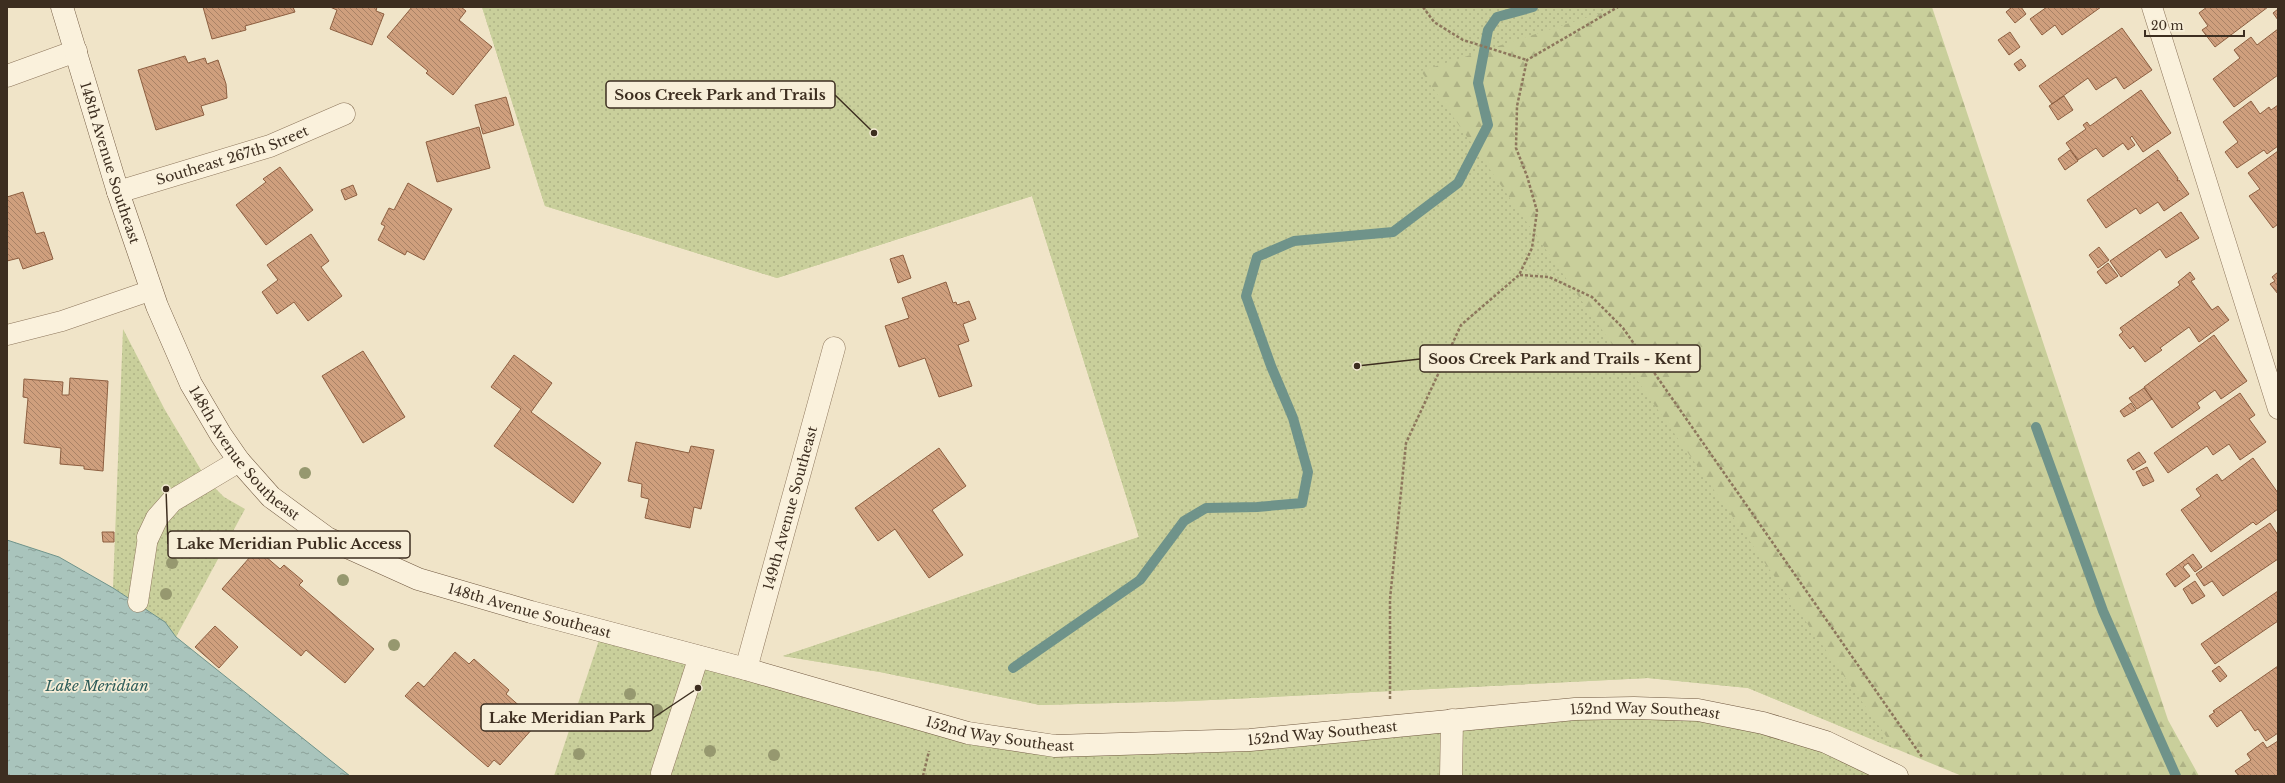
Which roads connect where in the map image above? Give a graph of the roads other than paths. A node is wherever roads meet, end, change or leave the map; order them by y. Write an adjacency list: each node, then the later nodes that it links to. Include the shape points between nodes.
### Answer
1 (62, 7): 3 (street, 148th Avenue Southeast)
2 (2152, 7): 10 (lane)
3 (76, 51): 4 (street); 6 (street, 148th Avenue Southeast)
4 (7, 76)
5 (344, 114): 6 (street, Southeast 267th Street, via 270,146)
6 (118, 192): 7 (street, 148th Avenue Southeast)
7 (152, 290): 8 (lane, via 62,321); 11 (street, 148th Avenue Southeast, via 191,384 221,436)
8 (7, 335)
9 (834, 348): 15 (street, 149th Avenue Southeast)
10 (2278, 409)
11 (239, 461): 12 (street, via 172,501 157,518); 14 (street, 148th Avenue Southeast, via 271,497 327,538 418,578 531,612)
12 (148, 537): 13 (lane)
13 (138, 602)
14 (698, 656): 15 (street, 148th Avenue Southeast); 17 (lane)
15 (746, 669): 16 (street, 152nd Way Southeast, via 968,733 1054,746 1250,740)
16 (1452, 720): 18 (street); 19 (street, 152nd Way Southeast, via 1575,709 1698,710 1763,723 1826,742)
17 (662, 775)
18 (1451, 776)
19 (1897, 776)

